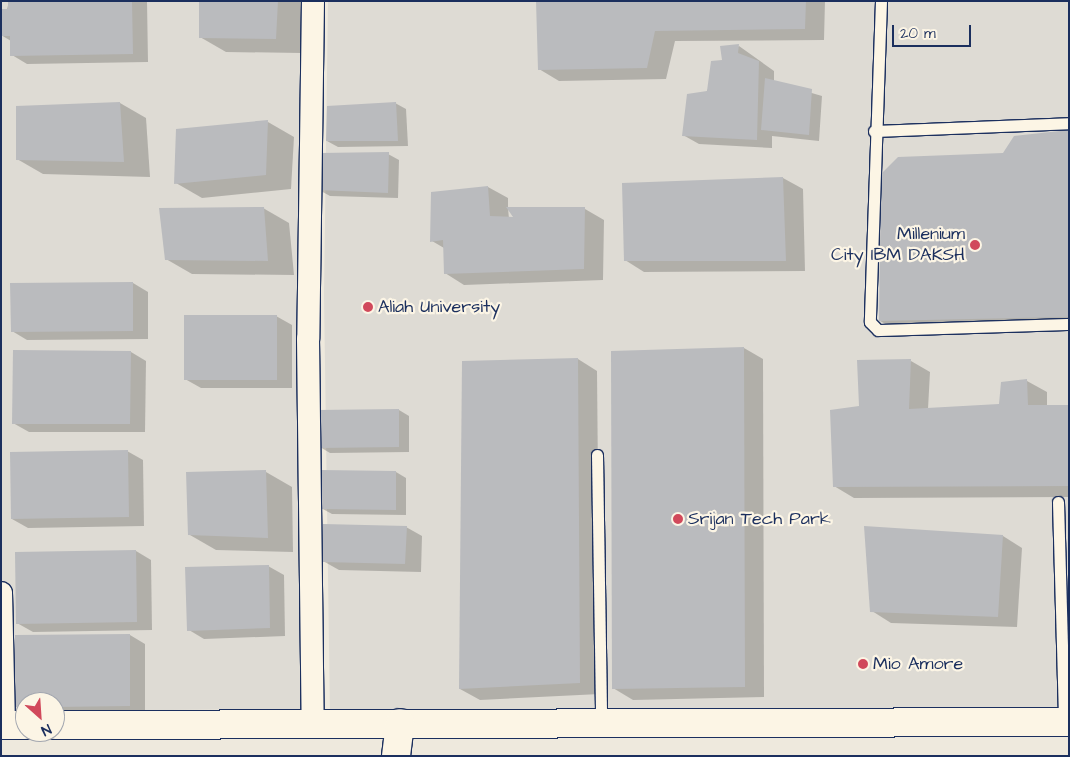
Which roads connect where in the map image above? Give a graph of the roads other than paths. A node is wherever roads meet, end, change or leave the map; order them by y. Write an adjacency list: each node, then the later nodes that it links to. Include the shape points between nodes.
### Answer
1 (313, 1): 12 (street, via 308,339)
2 (880, 1): 4 (lane)
3 (1069, 122): 4 (lane)
4 (874, 131): 5 (lane, via 868,310 878,330)
5 (1069, 324)
6 (598, 456): 10 (lane)
7 (1058, 502): 9 (lane)
8 (1, 592): 14 (street)
9 (1066, 722): 10 (street)
10 (601, 723): 13 (street)
11 (65, 724): 12 (street)
12 (313, 724): 13 (street)
13 (400, 724): 15 (street)
14 (10, 725)
15 (396, 756)

